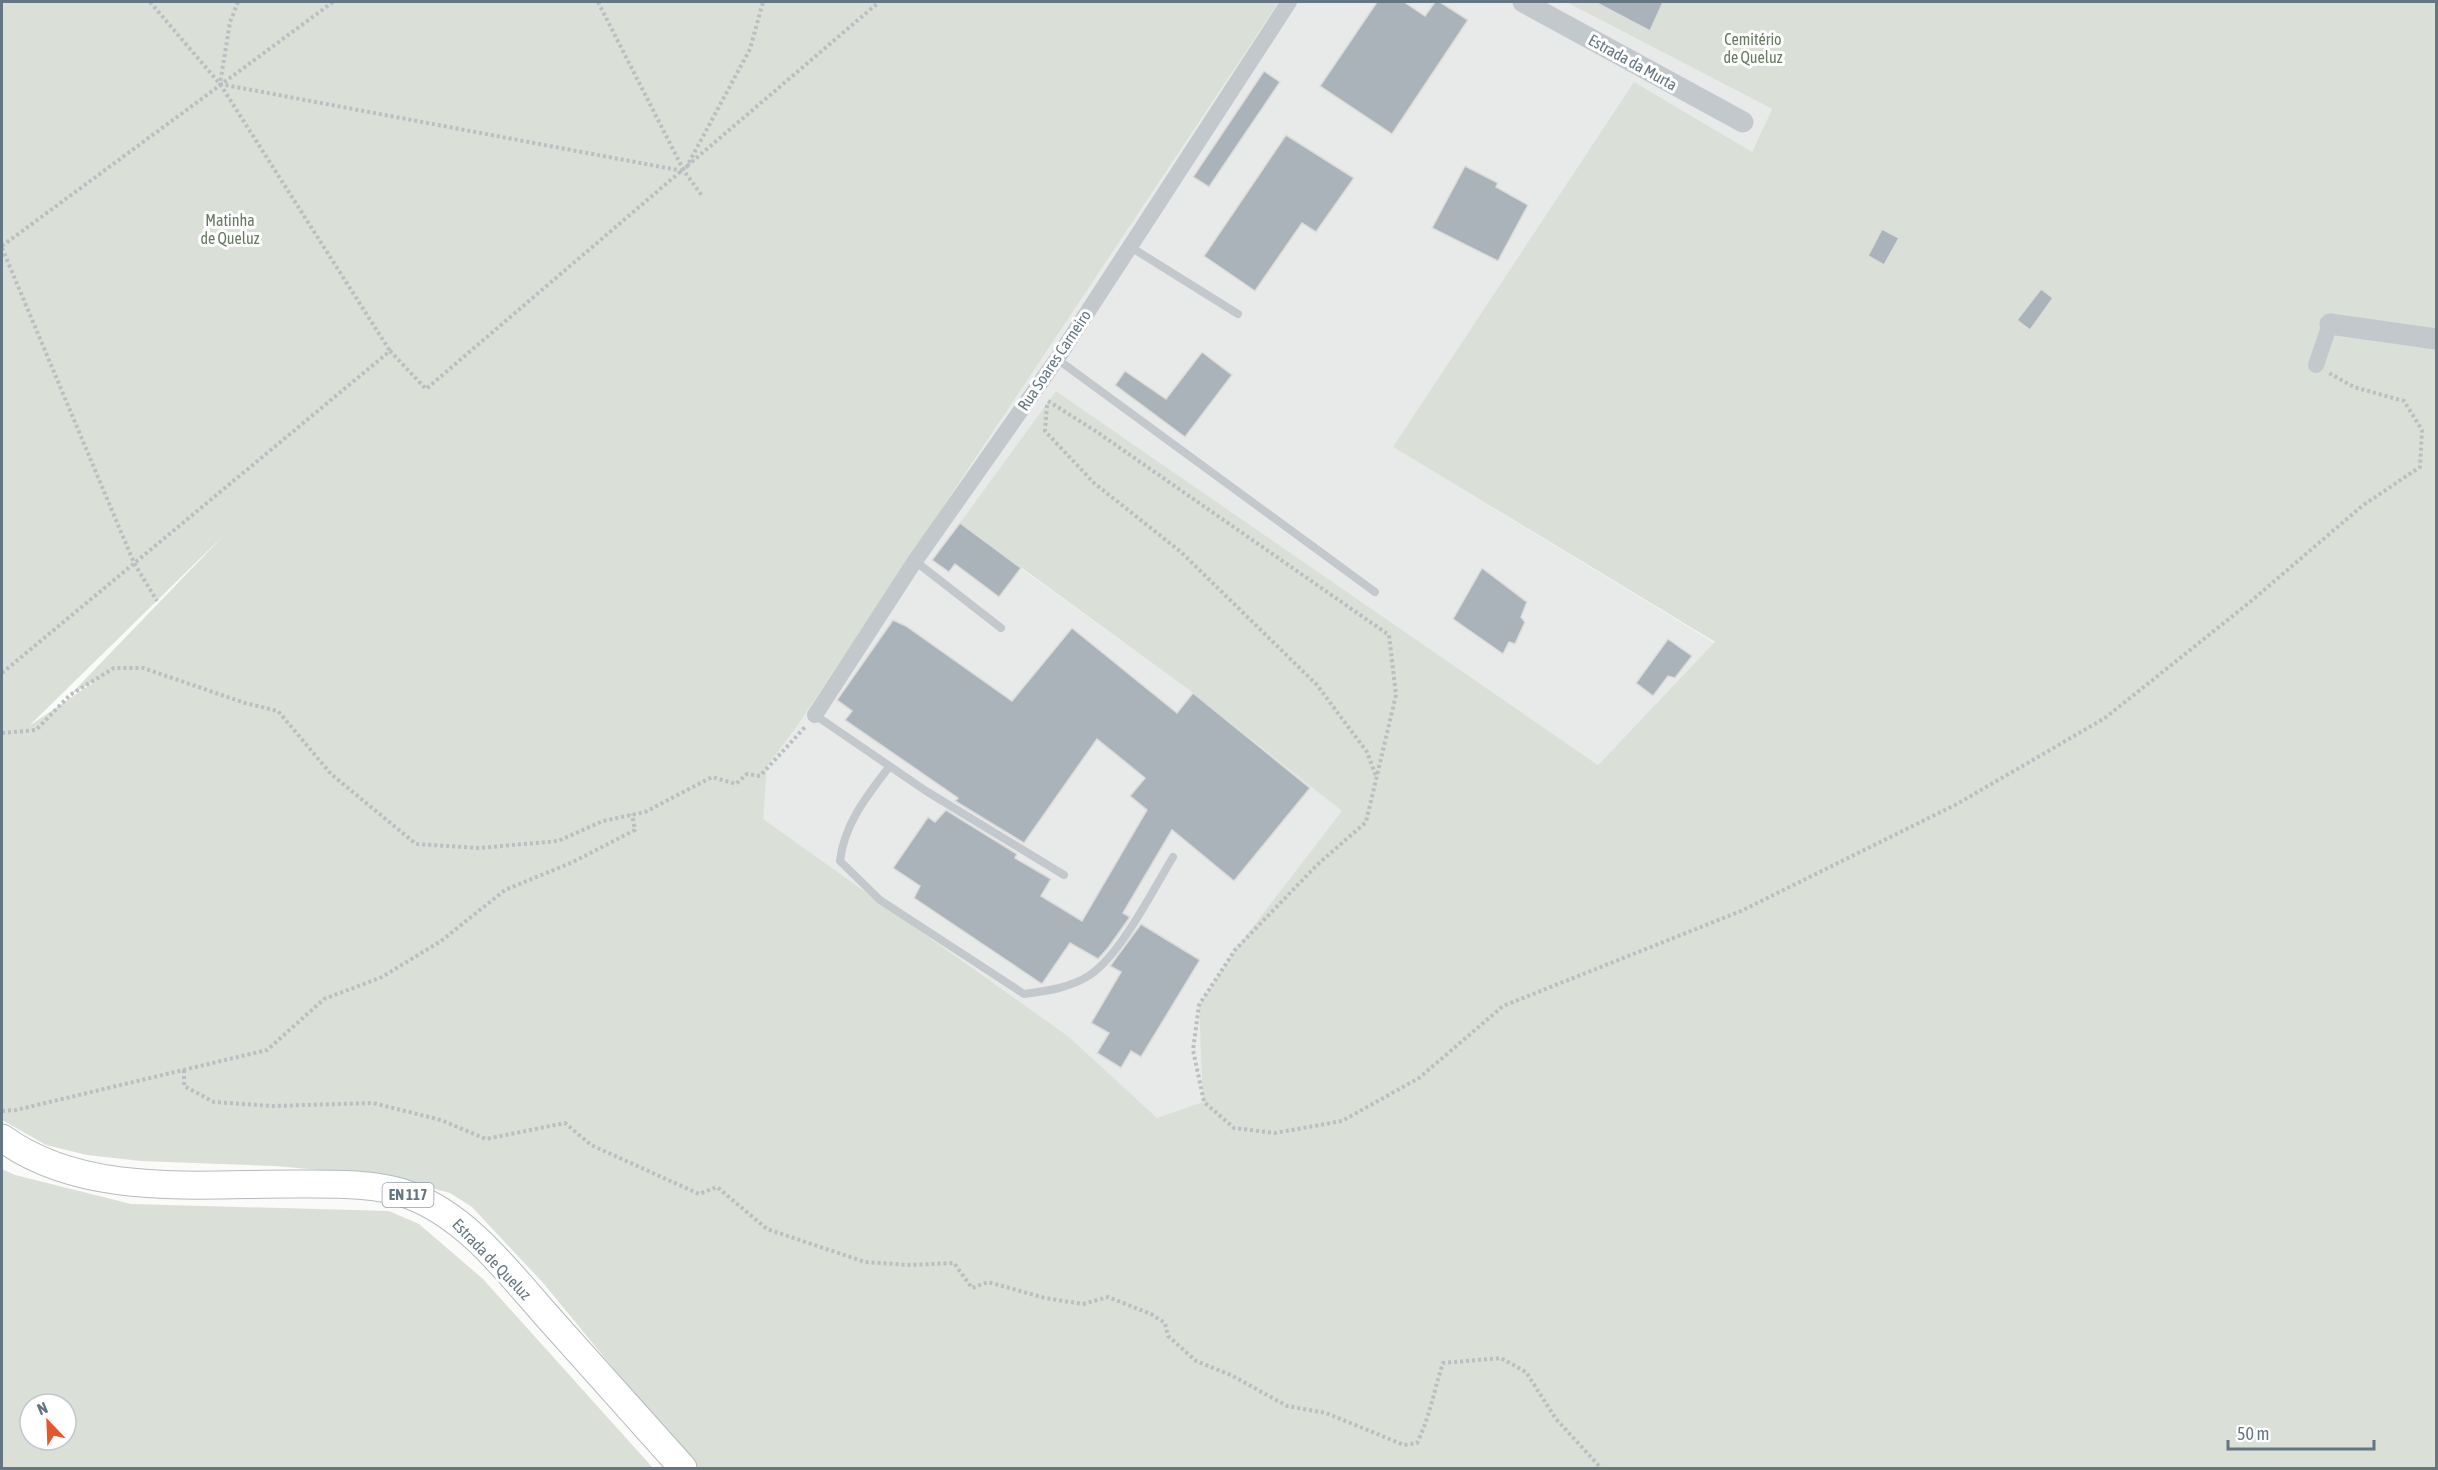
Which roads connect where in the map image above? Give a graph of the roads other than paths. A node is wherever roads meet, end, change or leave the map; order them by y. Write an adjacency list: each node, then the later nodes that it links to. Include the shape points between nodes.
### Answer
1 (1289, 2): 4 (street, Rua Soares Carneiro)
2 (1523, 2): 3 (street, Estrada da Murta)
3 (1743, 122)
4 (1129, 246): 5 (lane); 8 (street, Rua Soares Carneiro)
5 (1238, 314)
6 (2330, 324): 7 (street); 9 (street)
7 (2436, 339)
8 (1057, 359): 10 (street, Rua Soares Carneiro); 11 (lane)
9 (2316, 365)
10 (915, 561): 12 (lane); 13 (street, Rua Soares Carneiro)
11 (1375, 592)
12 (1001, 628)
13 (815, 715): 14 (lane)
14 (889, 767): 15 (lane, via 860,806 842,841 840,861 880,900 1024,994 1059,989 1090,974 1112,955); 16 (lane)
15 (1173, 857)
16 (1065, 875)
17 (12, 1145): 18 (main road, Estrada de Queluz / EN 117, via 74,1173 149,1183 351,1184 408,1195 451,1216 494,1257)
18 (683, 1468)

